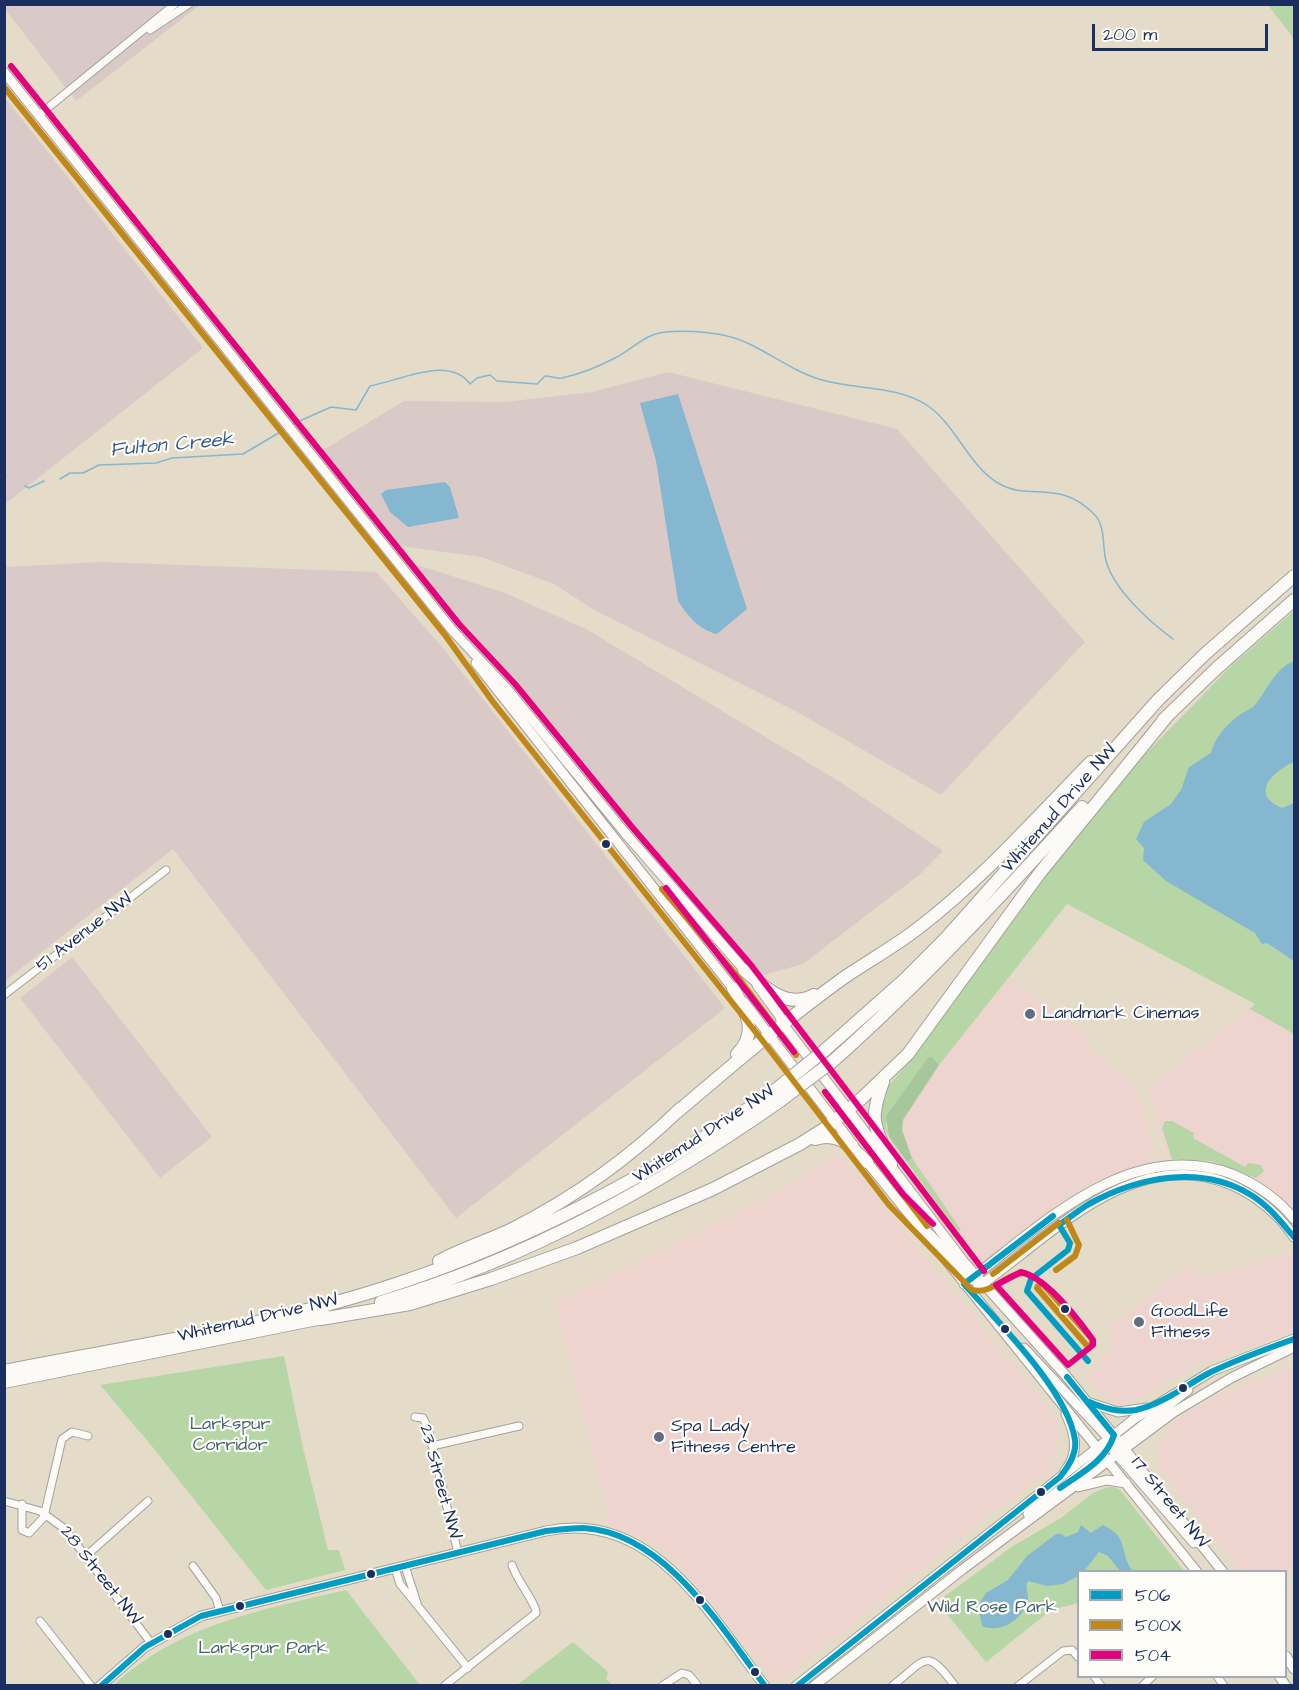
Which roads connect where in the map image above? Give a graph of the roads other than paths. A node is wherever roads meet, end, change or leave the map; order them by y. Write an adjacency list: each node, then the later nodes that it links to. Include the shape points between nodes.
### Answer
1 (176, 4): 3 (street)
2 (189, 4): 3 (street)
3 (137, 37): 5 (street)
4 (4, 72): 5 (main road, 17 Street NW)
5 (39, 115): 8 (main road, 17 Street NW)
6 (1294, 576): 9 (highway, Whitemud Drive NW)
7 (1294, 600): 10 (highway, via 1168,715)
8 (452, 630): 12 (main road, 17 Street NW, via 508,690); 14 (main road, 17 Street NW)
9 (1158, 700): 13 (highway, via 1001,854 920,927); 19 (highway, Whitemud Drive NW, bridge, via 904,980)
10 (1044, 856): 18 (highway, via 1039,874 923,1034); 19 (highway, Whitemud Drive NW, bridge, via 1025,870 911,990 833,1061)
11 (166, 870): 15 (street, 51 Avenue NW)
12 (744, 970): 13 (highway, via 770,992 792,1000 804,1000); 16 (main road, 17 Street NW)
13 (844, 978): 16 (highway)
14 (733, 988): 17 (main road, 17 Street NW); 21 (highway, via 749,1018 748,1040)
15 (4, 995)
16 (783, 1024): 17 (highway); 20 (main road, 17 Street NW)
17 (769, 1034): 21 (highway); 22 (main road, 17 Street NW)
18 (885, 1078): 20 (highway); 25 (highway, via 873,1118)
19 (777, 1096): 29 (highway, Whitemud Drive NW, via 617,1191 491,1249); 31 (highway, Whitemud Drive NW, via 672,1173 552,1237 405,1295)
20 (849, 1109): 22 (highway); 25 (main road, 17 Street NW)
21 (676, 1113): 29 (highway, via 640,1146 565,1199)
22 (836, 1121): 23 (highway); 24 (main road, 17 Street NW)
23 (800, 1144): 24 (highway, via 830,1135); 31 (highway, via 675,1207 548,1258 410,1304)
24 (867, 1162): 28 (main road, 17 Street NW)
25 (891, 1164): 28 (main road, 17 Street NW)
26 (1294, 1220): 28 (main road, via 1271,1195 1240,1178 1206,1167 1164,1166 1114,1180 1080,1198)
27 (1294, 1237): 30 (main road, via 1267,1206 1238,1188 1204,1177 1165,1176 1131,1185 1089,1204)
28 (970, 1282): 30 (main road, 17 Street NW); 30 (main road); 32 (main road, 17 Street NW)
29 (400, 1283): 36 (highway, Whitemud Drive NW, via 274,1317)
30 (983, 1283): 39 (main road, 17 Street NW)
31 (321, 1319): 37 (highway, Whitemud Drive NW)
32 (994, 1320): 38 (main road, 17 Street NW); 45 (main road, via 1082,1407)
33 (1294, 1339): 35 (main road)
34 (1294, 1347): 45 (main road, via 1209,1390)
35 (1231, 1364): 40 (main road, via 1192,1381); 45 (main road)
36 (4, 1371)
37 (4, 1382)
38 (1058, 1398): 45 (main road, 17 Street NW); 46 (main road, via 1075,1438 1069,1466)
39 (1088, 1402): 40 (main road, via 1118,1412); 45 (main road, 17 Street NW)
40 (1152, 1406): 45 (main road)
41 (416, 1417): 44 (street, 23 Street NW, via 424,1420)
42 (519, 1426): 44 (street)
43 (88, 1436): 52 (street, via 72,1432 62,1439)
44 (432, 1446): 54 (street, 23 Street NW)
45 (1112, 1448): 46 (main road); 47 (main road, 17 Street NW); 48 (main road); 53 (main road); 60 (main road, 17 Street NW, via 1183,1532 1209,1553)
46 (1060, 1477): 72 (main road)
47 (1126, 1484): 48 (main road, via 1107,1480); 59 (main road, 17 Street NW)
48 (1076, 1487): 53 (main road)
49 (4, 1501): 51 (street)
50 (148, 1501): 55 (street)
51 (22, 1504): 52 (street, 28 Street NW); 52 (street, 28 Street NW, via 21,1527 25,1533 32,1531)
52 (45, 1514): 55 (street, 28 Street NW, via 64,1529)
53 (988, 1550): 73 (main road)
54 (458, 1553): 58 (main road); 71 (main road, via 571,1528 599,1530 635,1542 655,1554 683,1581)
55 (86, 1557): 63 (street, 28 Street NW)
56 (512, 1565): 65 (street, via 537,1611)
57 (193, 1566): 61 (street, via 215,1595)
58 (400, 1567): 61 (main road); 65 (street, via 417,1603)
59 (1195, 1570)
60 (1222, 1570)
61 (220, 1611): 63 (main road, via 192,1620)
62 (40, 1621): 66 (street)
63 (151, 1643): 67 (main road)
64 (1077, 1656): 76 (street, via 1072,1650 1063,1650)
65 (468, 1668): 68 (street)
66 (91, 1686)
67 (100, 1686)
68 (444, 1686)
69 (662, 1686): 70 (street, via 682,1673)
70 (698, 1686)
71 (765, 1686)
72 (796, 1686)
73 (814, 1686)
74 (892, 1686): 75 (street, via 930,1660 937,1662)
75 (955, 1686)
76 (1018, 1686)

